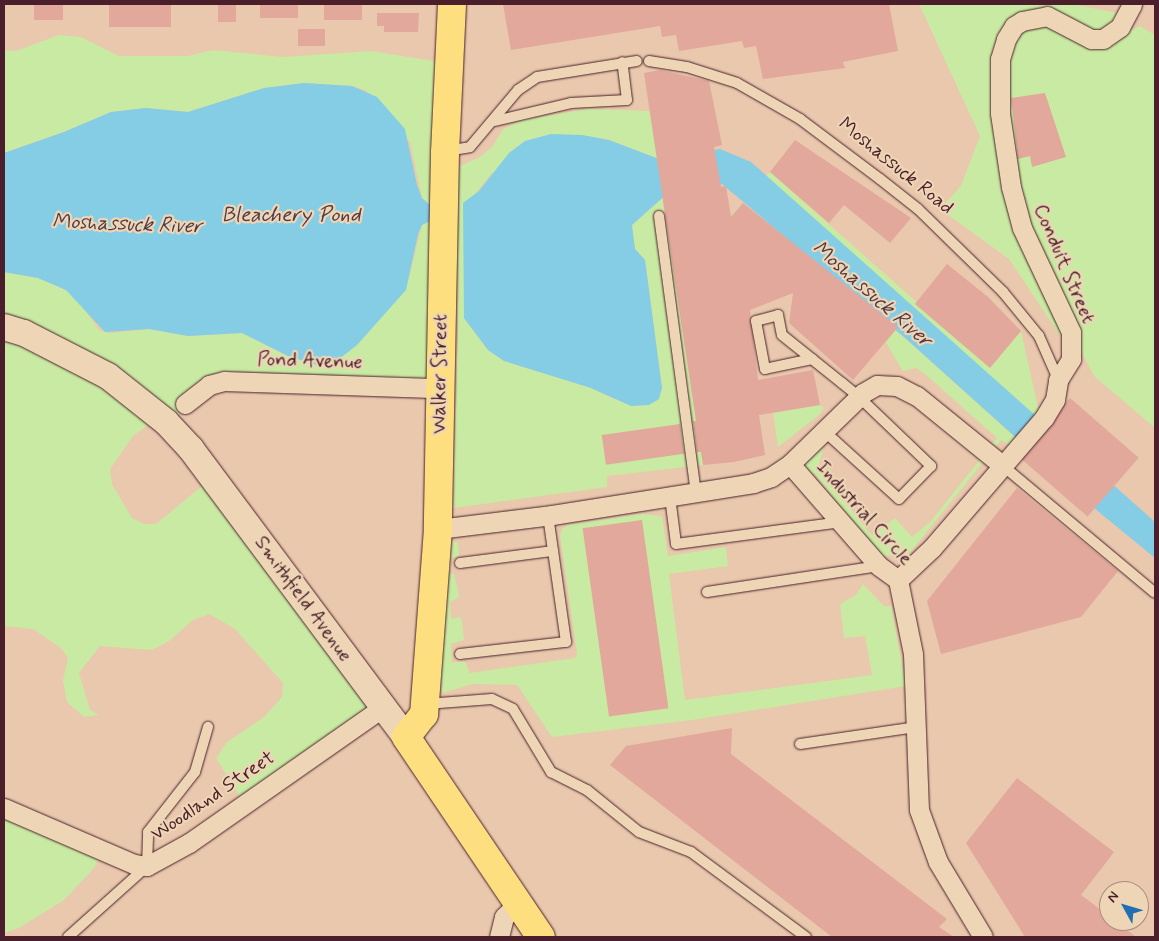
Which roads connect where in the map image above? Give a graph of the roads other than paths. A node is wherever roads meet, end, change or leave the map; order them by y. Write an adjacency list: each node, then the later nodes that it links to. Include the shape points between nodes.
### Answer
1 (452, 4): 7 (main road, Walker Street)
2 (1132, 4): 11 (street, Conduit Street, via 1120,28 1103,38 1090,39 1047,16 1022,21 1014,26 1000,59 1000,113 1014,203 1022,228 1071,332 1071,359)
3 (637, 61): 5 (lane)
4 (649, 61): 11 (lane, Moshassuck Road, via 687,67 737,83 800,119 880,179 918,209 1004,292 1043,342)
5 (622, 62): 6 (lane, via 536,76 518,90); 6 (lane, via 628,100 571,103)
6 (495, 121): 7 (lane, via 470,147)
7 (445, 152): 12 (main road, Walker Street)
8 (659, 216): 18 (lane)
9 (4, 327): 31 (main road, Smithfield Avenue, via 32,337 108,376 166,422 203,464)
10 (812, 359): 10 (lane, via 782,335 778,315 756,321 765,369); 13 (lane)
11 (1058, 380): 17 (street, Conduit Street, via 1055,400 1049,410)
12 (440, 388): 14 (street, Pond Avenue, via 224,381 209,385); 22 (main road, Walker Street)
13 (859, 398): 15 (street); 15 (lane, via 930,466 899,499); 17 (street, via 877,385 897,386 953,423)
14 (185, 404)
15 (824, 432): 16 (street)
16 (790, 464): 18 (street, Industrial Circle, via 753,483); 21 (street, Industrial Circle)
17 (1002, 465): 26 (street, via 932,548); 28 (lane)
18 (696, 493): 19 (street, Industrial Circle)
19 (670, 497): 20 (street, Industrial Circle); 21 (lane, via 676,544)
20 (548, 516): 22 (street, Industrial Circle); 23 (lane)
21 (840, 522): 25 (street, Industrial Circle)
22 (438, 529): 30 (main road, Walker Street)
23 (553, 551): 24 (lane); 29 (lane, via 566,642)
24 (460, 563)
25 (879, 566): 26 (street, Industrial Circle); 27 (lane)
26 (898, 580): 33 (street, Industrial Circle, via 913,654)
27 (707, 592)
28 (1155, 593)
29 (460, 654)
30 (425, 704): 34 (main road, Walker Street, via 424,714); 42 (lane, via 492,699 513,710 551,772 587,790 639,832 690,852)
31 (382, 708): 34 (main road, Smithfield Avenue); 37 (street, Woodland Street, via 189,843)
32 (208, 727): 37 (lane, via 194,772 148,832)
33 (916, 727): 35 (lane); 43 (street, Industrial Circle, via 919,810 938,862)
34 (406, 737): 38 (main road, Smithfield Avenue)
35 (800, 744)
36 (4, 808): 37 (street, Woodland Street, via 109,854)
37 (147, 866): 39 (lane)
38 (518, 903): 40 (street, via 504,917); 41 (main road, Smithfield Avenue)
39 (68, 937)
40 (499, 937)
41 (541, 937)
42 (806, 937)
43 (983, 937)

